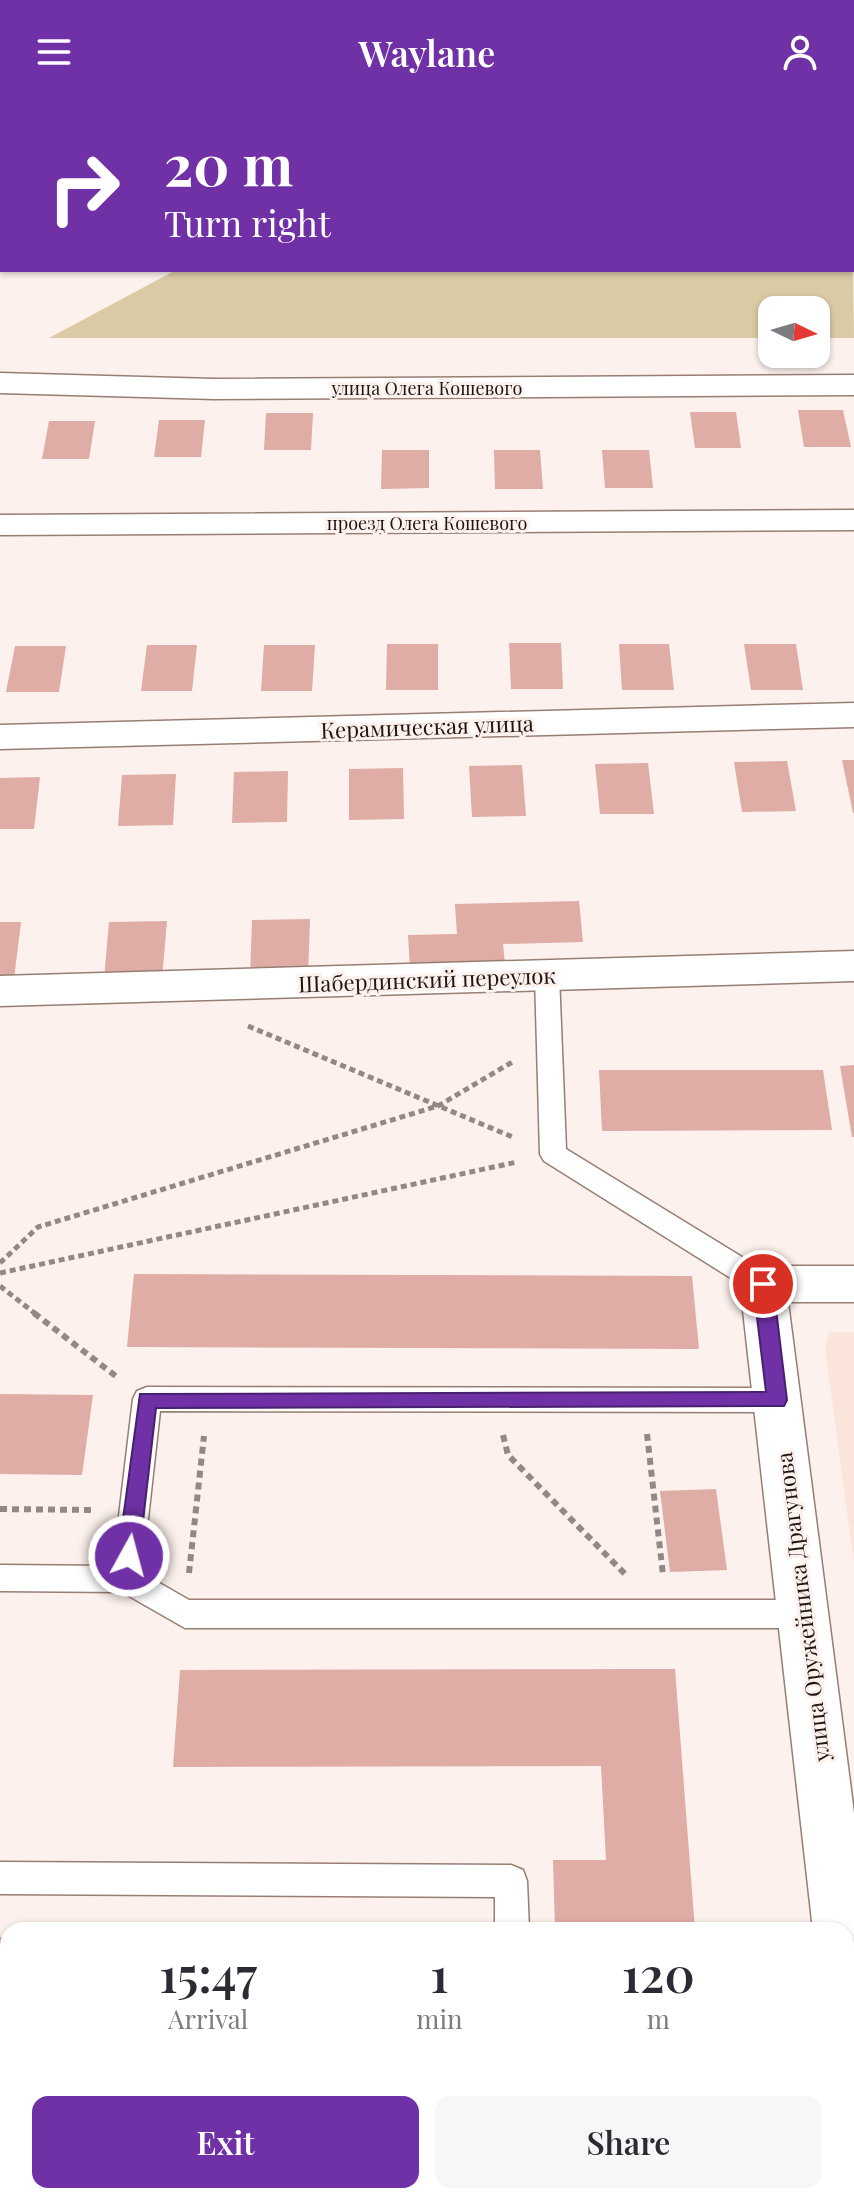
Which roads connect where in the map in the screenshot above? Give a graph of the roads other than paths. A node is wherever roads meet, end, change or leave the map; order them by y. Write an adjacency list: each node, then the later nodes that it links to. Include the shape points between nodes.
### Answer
1 (0, 383): 2 (street, улица Олега Кошевого, via 214,389)
2 (854, 385)
3 (854, 520): 4 (street, проезд Олега Кошевого)
4 (0, 525)
5 (854, 715): 6 (street, Керамическая улица)
6 (0, 737)
7 (854, 966): 8 (street, Шабердинский переулок)
8 (547, 975): 9 (street, Шабердинский переулок); 10 (lane, via 553,1154)
9 (0, 991)
10 (763, 1284): 11 (street); 12 (street, улица Оружейника Драгунова)
11 (854, 1284)
12 (777, 1400): 14 (lane, via 147,1399); 15 (street, улица Оружейника Драгунова)
13 (0, 1578): 14 (lane)
14 (126, 1579): 15 (lane, via 185,1614)
15 (803, 1614): 18 (street, улица Оружейника Драгунова)
16 (0, 1878): 17 (lane, via 511,1881)
17 (512, 1922)
18 (840, 1922)

